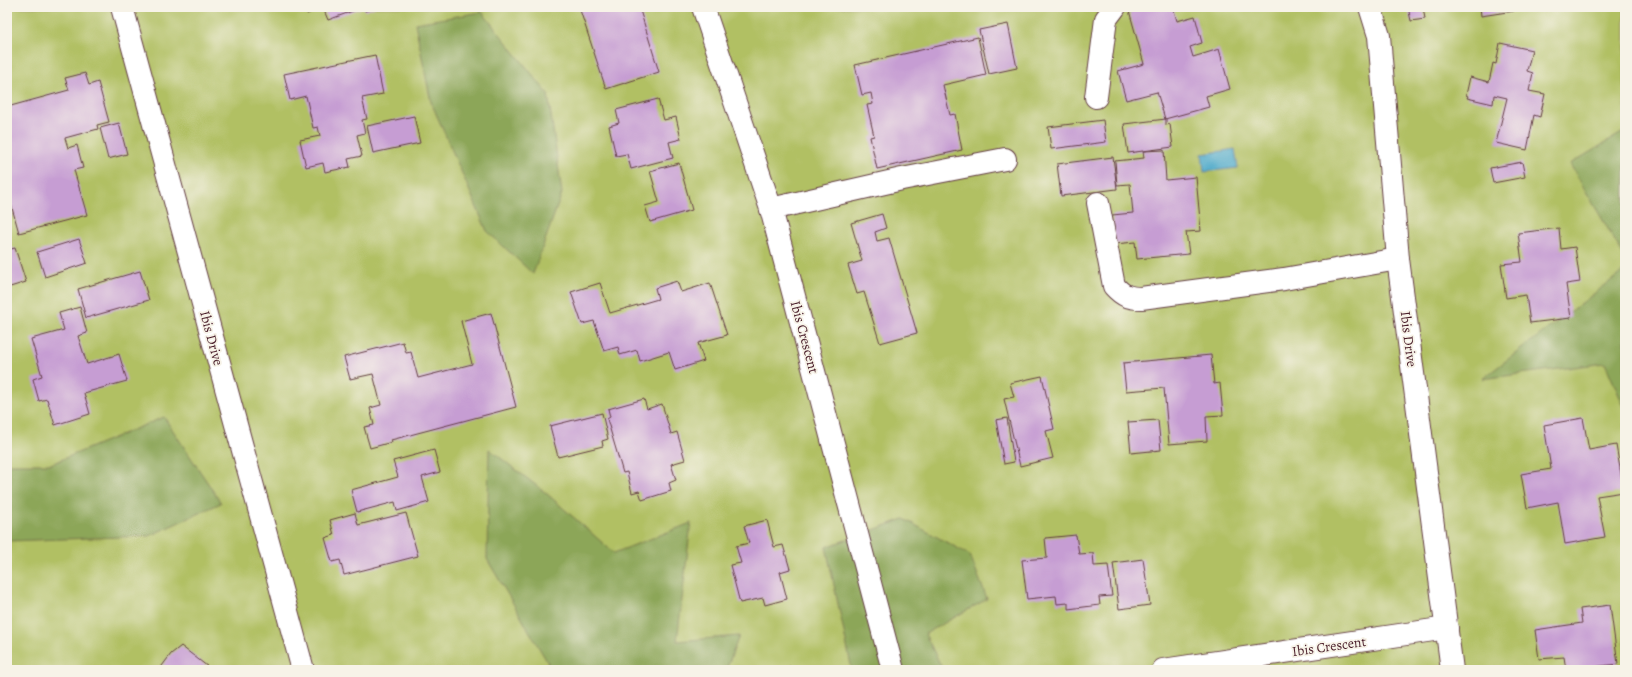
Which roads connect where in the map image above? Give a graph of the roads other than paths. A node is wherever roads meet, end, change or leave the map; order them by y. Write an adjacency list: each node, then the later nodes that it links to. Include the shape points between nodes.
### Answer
1 (122, 7): 11 (street, Ibis Drive)
2 (703, 7): 8 (street, Ibis Crescent)
3 (1115, 7): 5 (street, via 1106,19)
4 (1370, 7): 9 (street, Ibis Drive, via 1379,36)
5 (1096, 97)
6 (1006, 159): 8 (street, via 902,179)
7 (1098, 203): 9 (street, via 1114,286 1128,298 1284,279)
8 (771, 209): 12 (street, Ibis Crescent)
9 (1398, 259): 10 (street, Ibis Drive)
10 (1447, 628): 13 (street, Ibis Crescent); 14 (street, Ibis Drive)
11 (303, 670)
12 (893, 670)
13 (1164, 670)
14 (1452, 670)

